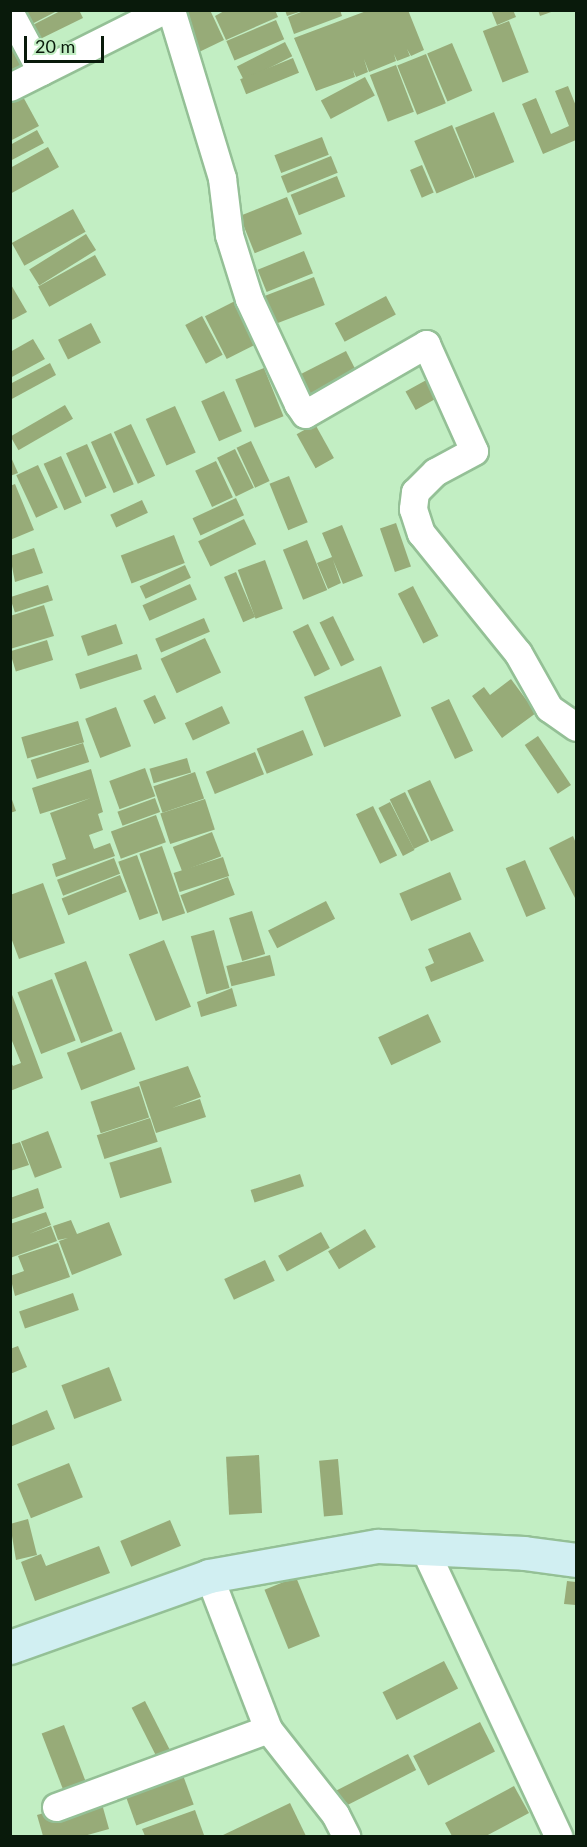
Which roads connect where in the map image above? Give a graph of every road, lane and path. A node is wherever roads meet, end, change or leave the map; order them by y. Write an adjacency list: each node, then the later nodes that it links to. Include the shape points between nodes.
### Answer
1 (164, 10): 4 (street)
2 (171, 10): 6 (street, via 215,150 229,235 249,299 298,404 305,414 426,344 474,451 435,472 415,492 413,509 421,533 518,653 549,708)
3 (10, 13): 4 (street)
4 (40, 71): 5 (street)
5 (10, 87)
6 (576, 727)
7 (424, 1548): 8 (main road); 9 (main road, via 378,1546); 14 (street)
8 (576, 1560)
9 (209, 1576): 10 (main road); 11 (street)
10 (10, 1647)
11 (268, 1729): 12 (street); 13 (street, via 335,1814)
12 (56, 1807)
13 (346, 1836)
14 (558, 1836)

